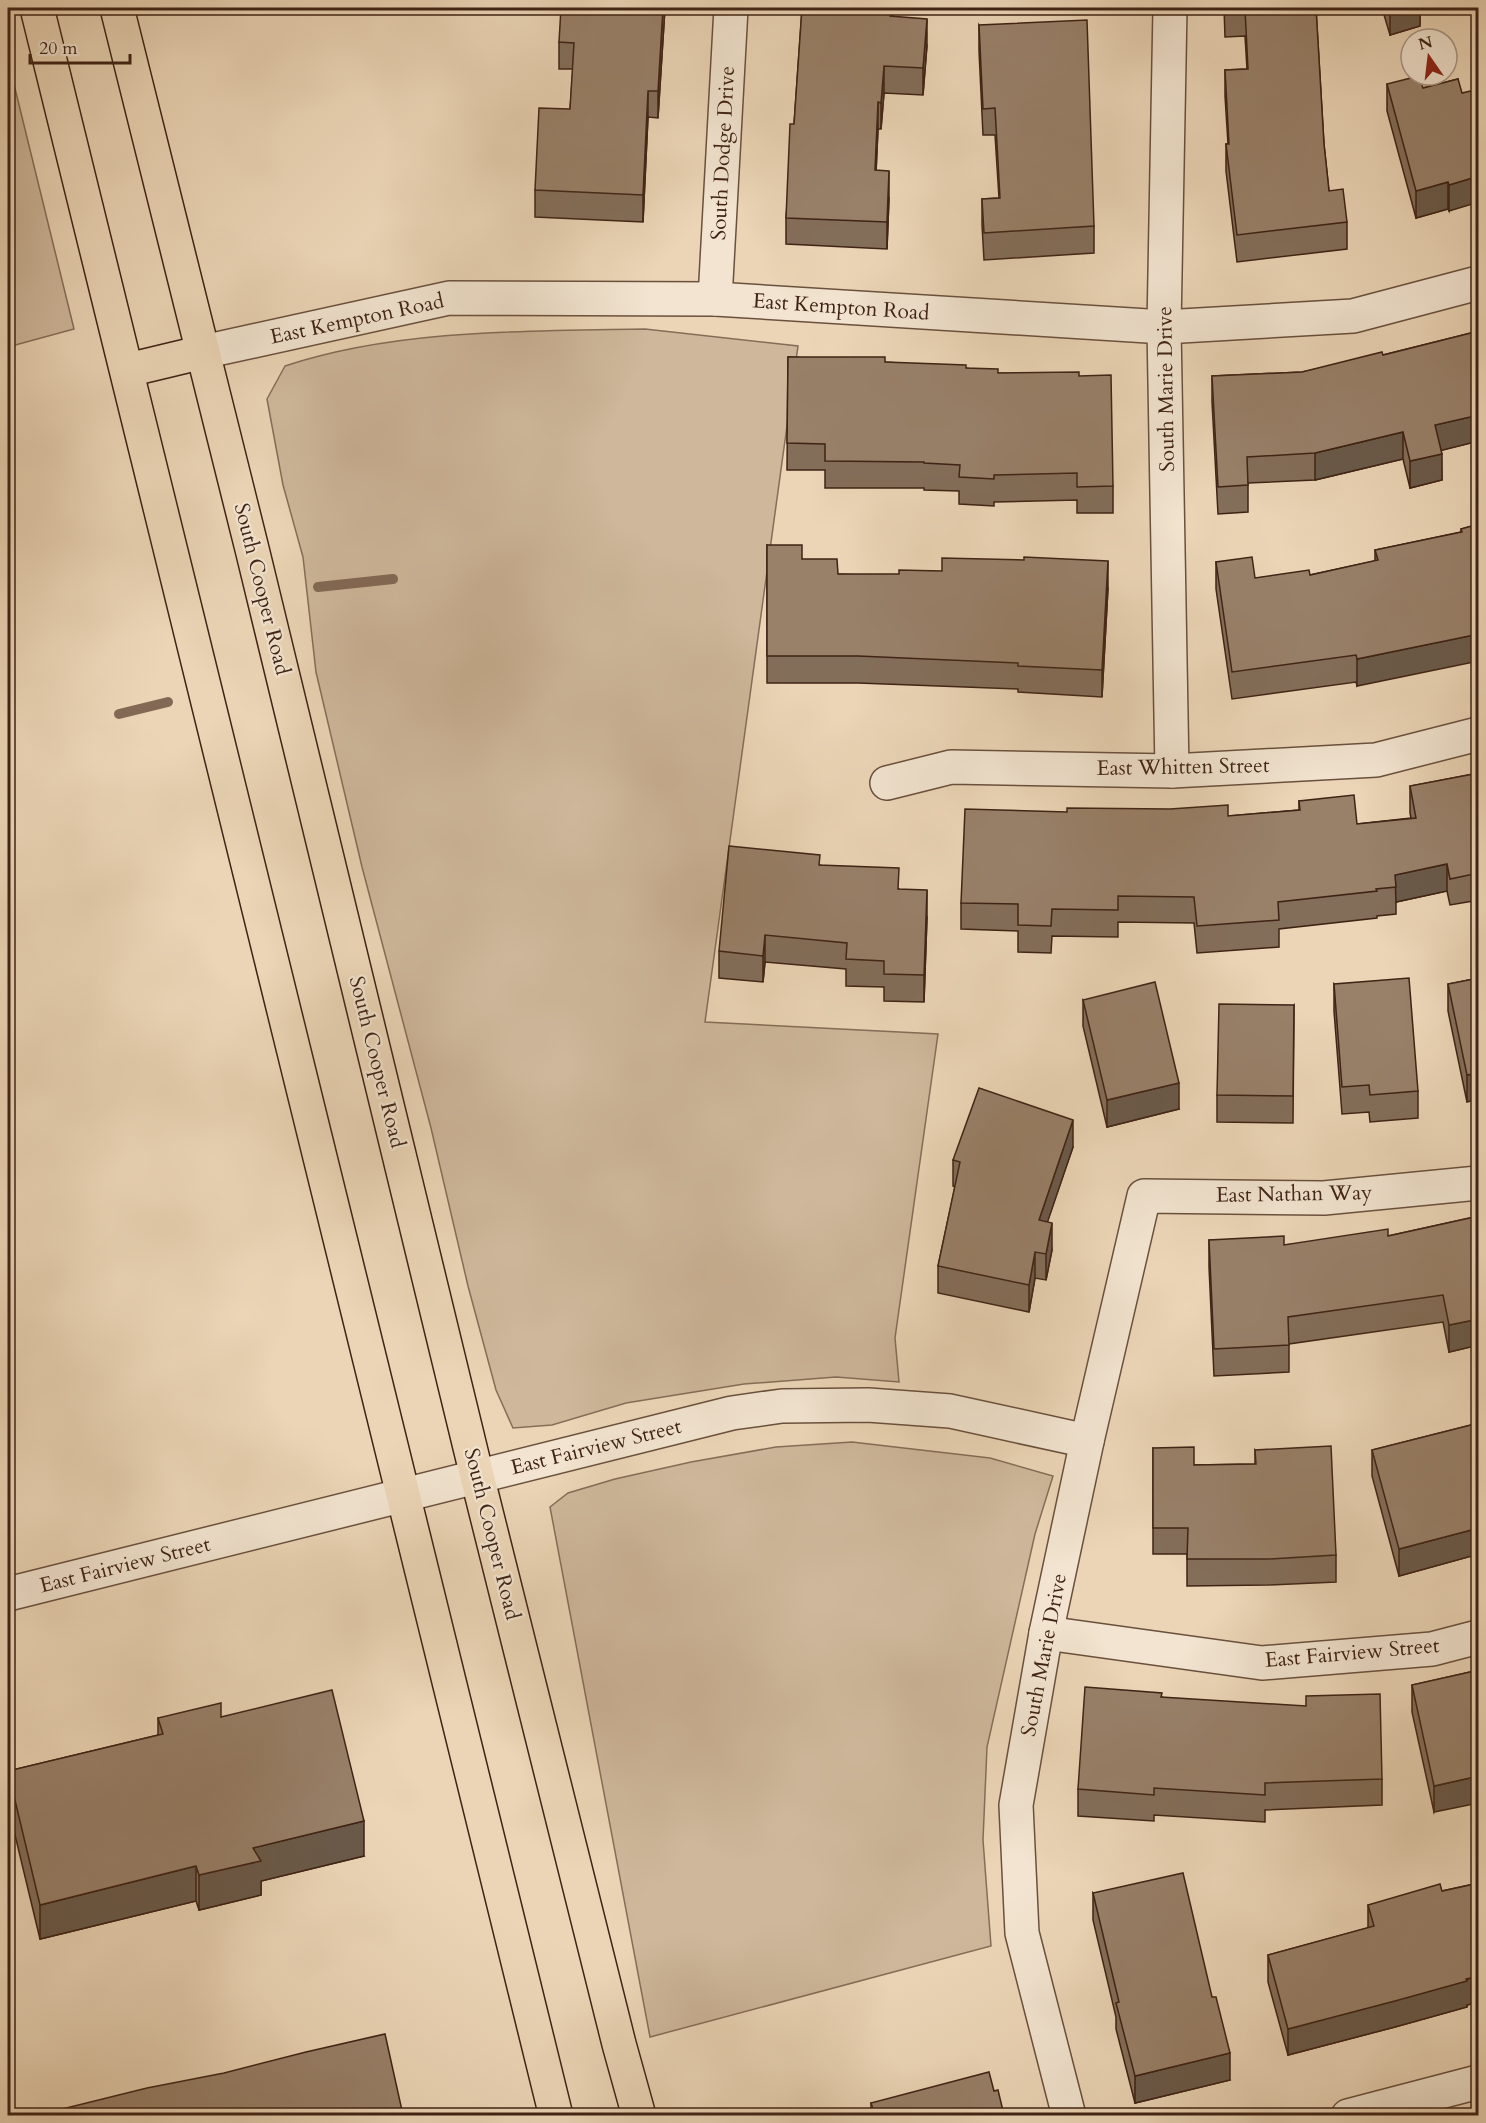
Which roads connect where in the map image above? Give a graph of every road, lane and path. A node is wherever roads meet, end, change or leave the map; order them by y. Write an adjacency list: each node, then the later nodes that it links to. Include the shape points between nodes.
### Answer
1 (37, 8): 9 (main road)
2 (117, 8): 8 (main road, South Cooper Road)
3 (731, 8): 6 (street, South Dodge Drive)
4 (1170, 8): 7 (street, South Marie Drive)
5 (1479, 283): 7 (street, East Kempton Road, via 1353,316)
6 (715, 299): 7 (street, East Kempton Road); 8 (street, East Kempton Road, via 449,298)
7 (1164, 327): 11 (street, South Marie Drive)
8 (203, 352): 9 (main road); 16 (main road, South Cooper Road)
9 (128, 370): 17 (main road)
10 (1479, 734): 11 (street, East Whitten Street, via 1376,760)
11 (1172, 771): 12 (street, East Whitten Street, via 951,767)
12 (887, 783)
13 (1479, 1183): 14 (street, East Nathan Way, via 1324,1198)
14 (1144, 1196): 15 (street, South Marie Drive)
15 (1087, 1441): 16 (street, East Fairview Street, via 950,1411 868,1405 782,1406 732,1413); 19 (street, South Marie Drive)
16 (477, 1476): 17 (street, East Fairview Street); 23 (main road, South Cooper Road)
17 (401, 1495): 18 (street, East Fairview Street); 22 (main road)
18 (8, 1594)
19 (1046, 1633): 20 (street, East Fairview Street, via 1262,1663 1432,1649); 24 (street, South Marie Drive, via 1016,1805 1022,1933)
20 (1479, 1637)
21 (1479, 2082): 25 (street)
22 (556, 2115)
23 (639, 2115)
24 (1069, 2115)
25 (1347, 2115)

